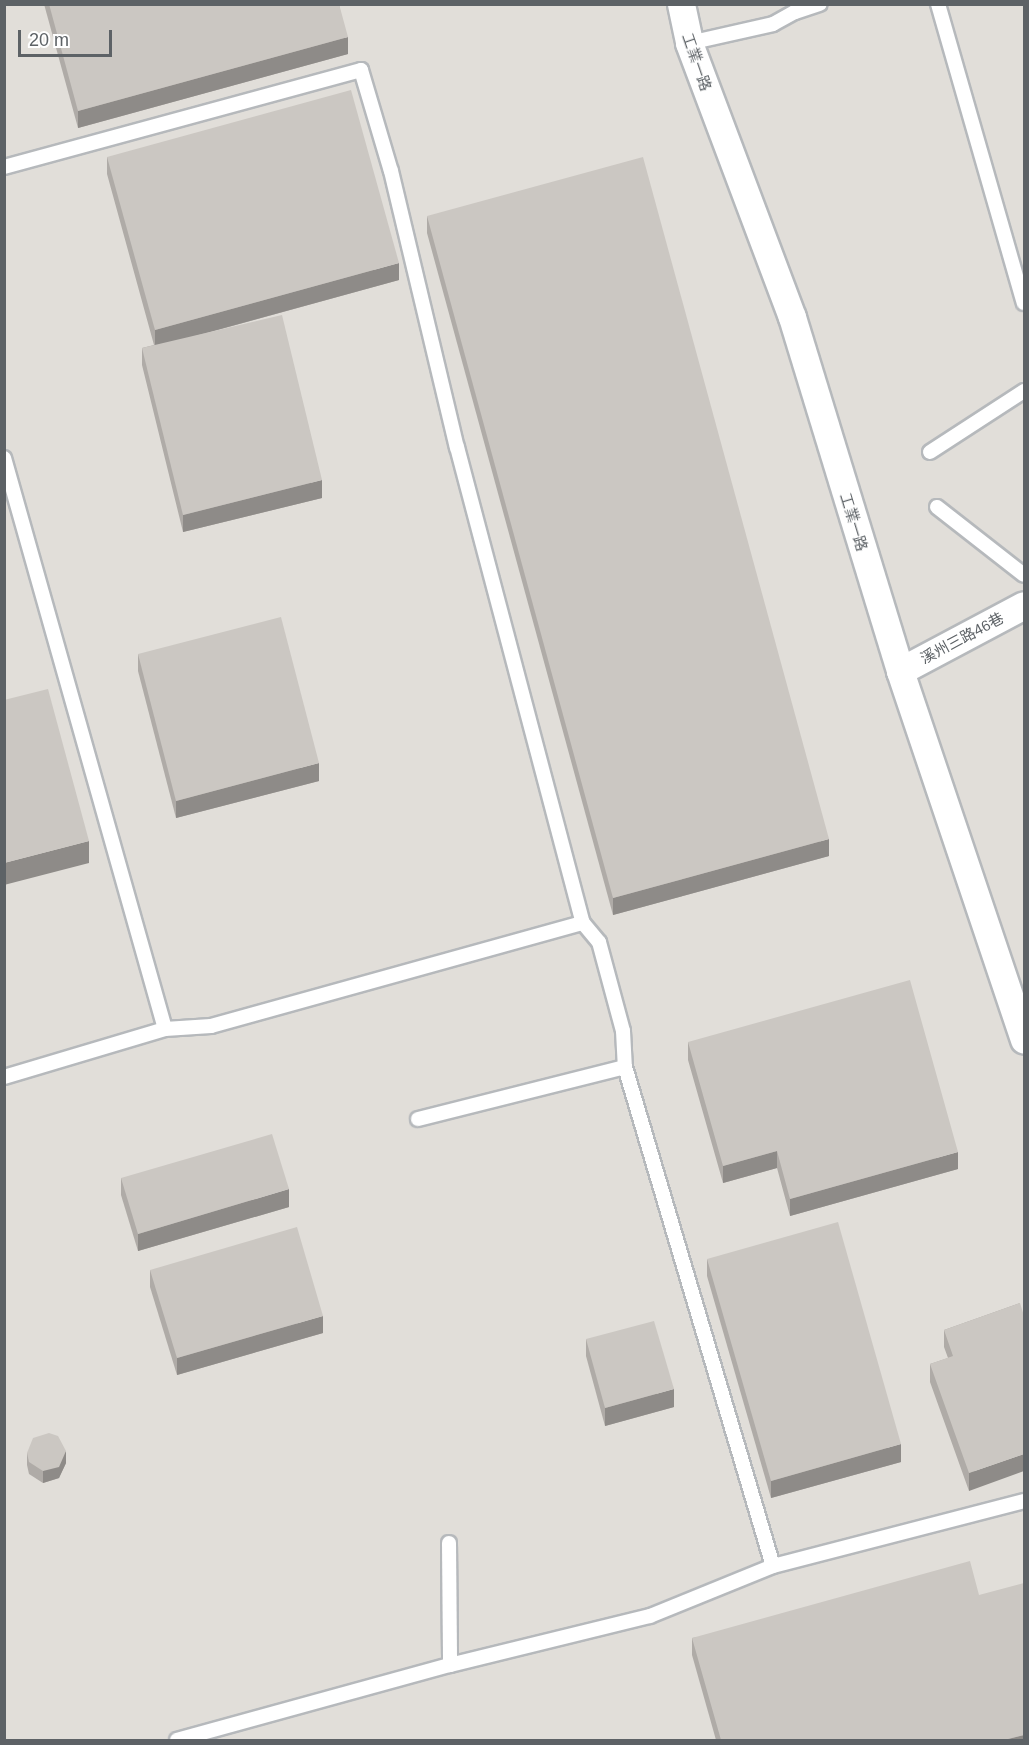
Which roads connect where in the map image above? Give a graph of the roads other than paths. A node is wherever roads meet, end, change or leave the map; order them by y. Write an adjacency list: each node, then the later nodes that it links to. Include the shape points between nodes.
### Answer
1 (681, 4): 4 (street, 工業一路)
2 (820, 4): 4 (lane, via 773,24)
3 (938, 4): 6 (lane)
4 (689, 42): 13 (street, 工業一路, via 792,317)
5 (4, 167): 14 (lane, via 361,70 391,171 457,447)
6 (1024, 303)
7 (1024, 391): 8 (lane)
8 (930, 452)
9 (4, 458): 15 (lane)
10 (937, 507): 11 (lane)
11 (1024, 575)
12 (1024, 605): 13 (street, 溪州三路46巷)
13 (900, 671): 16 (street, 工業一路)
14 (583, 923): 15 (lane, via 211,1026); 17 (lane, via 599,942 623,1031)
15 (165, 1029): 18 (lane)
16 (1024, 1040)
17 (625, 1067): 19 (lane); 22 (lane)
18 (4, 1077)
19 (418, 1119)
20 (1024, 1501): 22 (lane)
21 (449, 1543): 23 (lane)
22 (773, 1566): 23 (lane, via 650,1616)
23 (450, 1665): 24 (lane)
24 (177, 1740)

